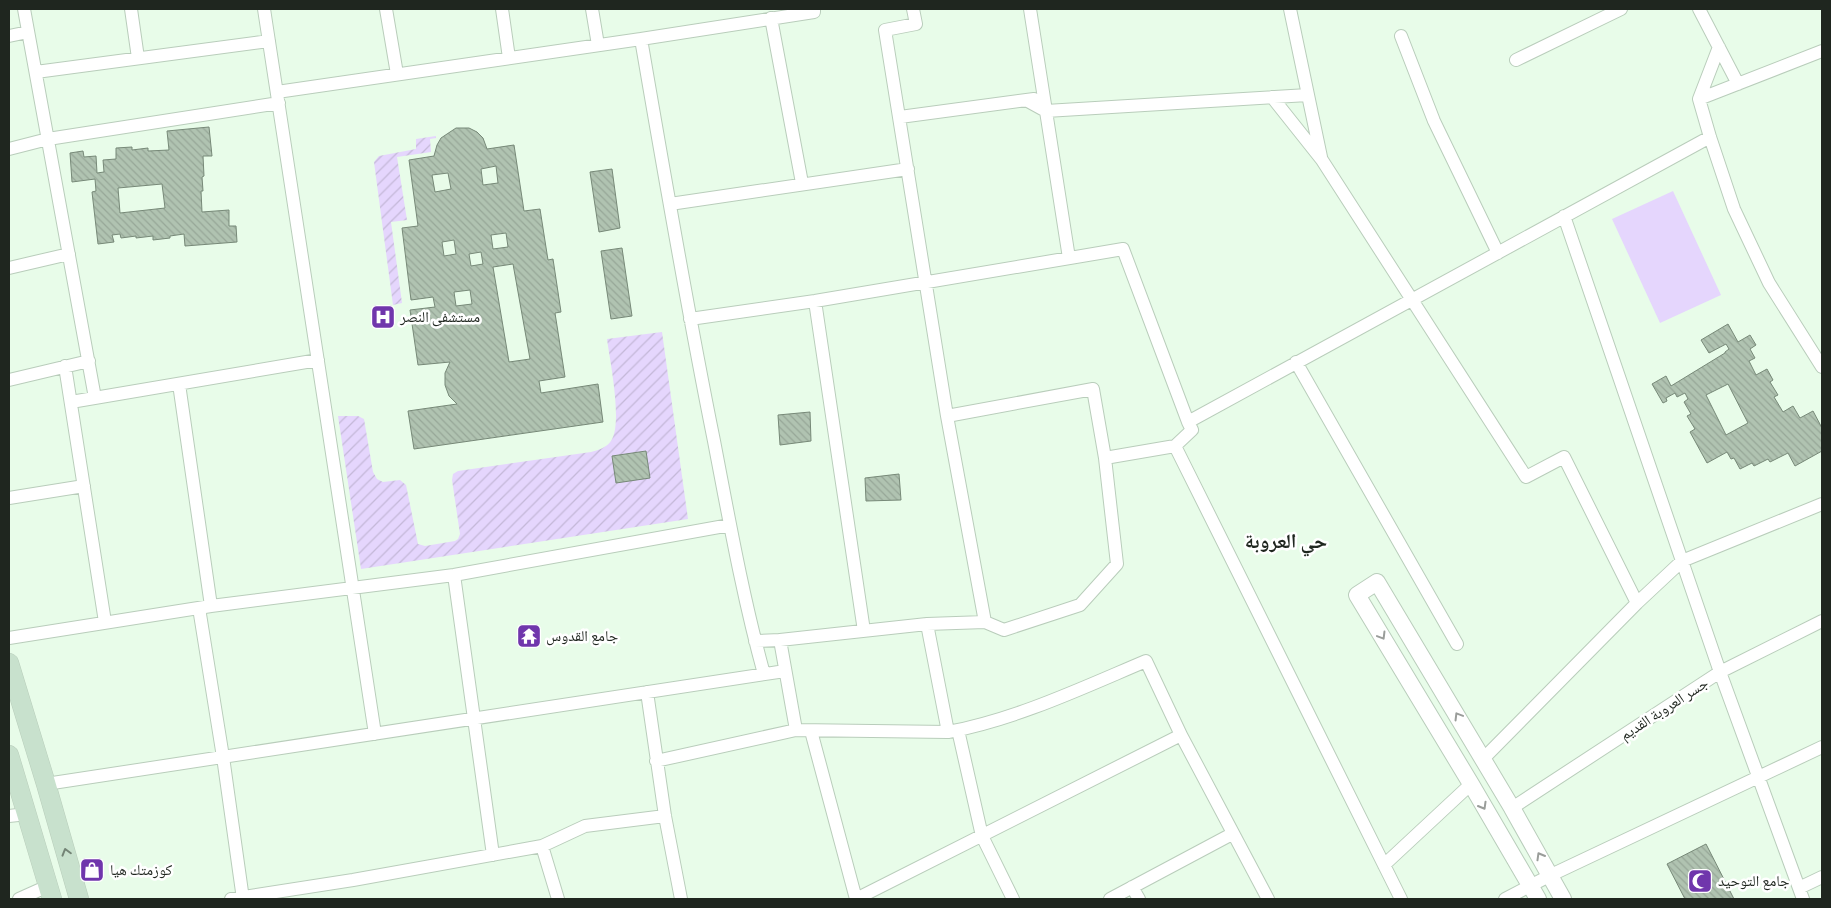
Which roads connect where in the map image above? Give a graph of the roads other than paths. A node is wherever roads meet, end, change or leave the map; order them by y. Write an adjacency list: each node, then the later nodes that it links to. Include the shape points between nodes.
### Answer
1 (24, 9): 14 (street)
2 (131, 9): 22 (street)
3 (264, 9): 18 (street)
4 (386, 9): 26 (street)
5 (502, 9): 23 (street)
6 (592, 9): 19 (street)
7 (814, 9): 13 (street, via 814,12)
8 (912, 9): 35 (street, via 916,24 885,30)
9 (1030, 9): 29 (street)
10 (1290, 9): 28 (street)
11 (1621, 9): 24 (street)
12 (1699, 9): 20 (street)
13 (771, 18): 17 (street); 41 (street)
14 (28, 32): 15 (street); 25 (street)
15 (9, 36)
16 (1401, 36): 44 (street, via 1434,121)
17 (641, 39): 19 (street); 42 (street)
18 (269, 41): 22 (street); 31 (street)
19 (598, 45): 23 (street)
20 (1719, 47): 27 (street); 32 (street)
21 (1822, 51): 27 (street)
22 (138, 58): 25 (street)
23 (508, 58): 26 (street)
24 (1516, 60)
25 (36, 72): 37 (street)
26 (397, 74): 31 (street)
27 (1738, 84): 32 (street)
28 (1308, 95): 30 (street); 39 (street)
29 (1044, 97): 33 (street); 34 (street)
30 (1272, 97): 34 (street); 39 (street)
31 (278, 98): 37 (street); 52 (street)
32 (1699, 99): 36 (street)
33 (1026, 100): 34 (street); 35 (street)
34 (1046, 111): 46 (street)
35 (900, 117): 40 (street)
36 (1710, 137): 43 (street); 56 (street, via 1734,209 1770,283)
37 (48, 139): 38 (street); 45 (street)
38 (9, 149)
39 (1322, 160): 49 (street)
40 (908, 168): 41 (street); 48 (street)
41 (802, 183): 42 (street)
42 (670, 204): 51 (street)
43 (1564, 216): 44 (street); 69 (street)
44 (1498, 252): 49 (street)
45 (69, 254): 47 (street); 53 (street)
46 (1069, 258): 48 (street); 62 (street, via 1124,249)
47 (9, 268)
48 (926, 282): 50 (street); 61 (street)
49 (1412, 299): 54 (street); 72 (street, via 1526,477 1564,457)
50 (815, 301): 51 (street); 78 (street)
51 (690, 319): 68 (street)
52 (318, 360): 58 (street); 71 (street)
53 (89, 362): 55 (street); 59 (street)
54 (1296, 362): 62 (street); 82 (street)
55 (65, 366): 57 (street); 60 (street)
56 (1822, 367)
57 (9, 380)
58 (179, 384): 59 (street); 73 (street)
59 (95, 398): 60 (street)
60 (71, 402): 65 (street)
61 (947, 416): 64 (street, via 1093,389); 76 (street)
62 (1188, 422): 63 (street, via 1192,430)
63 (1175, 446): 64 (street); 109 (street)
64 (1105, 458): 76 (street, via 1117,564 1080,605 1004,630)
65 (84, 486): 66 (street); 75 (street)
66 (9, 498)
67 (1822, 504): 69 (street)
68 (730, 526): 70 (street); 81 (street)
69 (1682, 560): 72 (street); 85 (street)
70 (454, 575): 71 (street); 88 (street)
71 (352, 588): 73 (street); 92 (street)
72 (1637, 603): 97 (street)
73 (205, 607): 75 (street); 96 (street)
74 (1822, 621): 85 (street, جسر العروبة القديم)
75 (105, 622): 79 (street)
76 (985, 622): 77 (street)
77 (927, 624): 78 (street); 91 (street)
78 (864, 631): 80 (street)
79 (9, 638)
80 (780, 640): 81 (street); 84 (street)
81 (755, 641): 86 (street)
82 (1457, 644)
83 (9, 663): 100 (main road)
84 (785, 671): 86 (street); 89 (street)
85 (1720, 672): 99 (street); 102 (street, جسر العروبة القديم)
86 (764, 674): 87 (street)
87 (646, 692): 88 (street); 98 (street)
88 (475, 718): 92 (street); 108 (street)
89 (796, 730): 90 (street); 98 (street)
90 (811, 731): 91 (street); 121 (street)
91 (953, 731): 93 (street, via 1058,698 1146,661); 106 (street)
92 (375, 734): 96 (street)
93 (1182, 735): 105 (street); 106 (street)
94 (1822, 748): 99 (street)
95 (9, 754): 103 (main road)
96 (223, 757): 100 (street); 118 (street)
97 (1483, 759): 101 (street, one-way to 101, via 1377,582 1357,595); 102 (street)
98 (656, 761): 104 (street)
99 (1759, 778): 110 (street); 115 (street)
100 (46, 784): 117 (main road, one-way to 100)
101 (1471, 784): 109 (street); 114 (street, one-way to 114)
102 (1512, 808): 110 (street, one-way to 102)
103 (18, 815): 113 (main road)
104 (665, 816): 107 (street, via 585,826); 120 (street)
105 (1232, 834): 112 (street); 125 (street)
106 (982, 836): 121 (street); 122 (street)
107 (542, 846): 108 (street); 119 (street)
108 (493, 855): 118 (street)
109 (1384, 865): 126 (street)
110 (1551, 876): 114 (street); 128 (street)
111 (1822, 877): 115 (street)
112 (1132, 887): 123 (street); 124 (street)
113 (50, 892): 116 (street)
114 (1534, 892): 127 (street)
115 (1801, 894)
116 (19, 899)
117 (79, 899)
118 (239, 899)
119 (558, 899)
120 (681, 899)
121 (856, 899)
122 (1013, 899)
123 (1110, 899)
124 (1139, 899)
125 (1268, 899)
126 (1401, 899)
127 (1505, 899)
128 (1563, 899)

